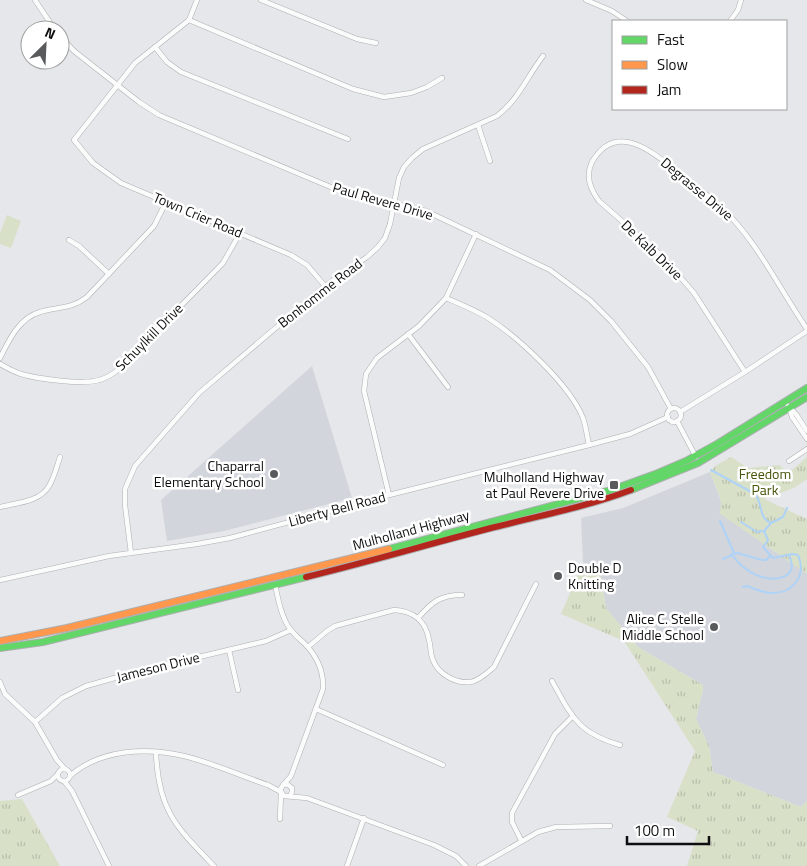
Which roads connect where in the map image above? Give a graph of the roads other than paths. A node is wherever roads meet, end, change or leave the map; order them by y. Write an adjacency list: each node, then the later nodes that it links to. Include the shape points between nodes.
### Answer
1 (36, 0): 6 (street)
2 (197, 0): 7 (street)
3 (261, 0): 10 (street, via 358,39)
4 (586, 0): 8 (street)
5 (741, 0): 9 (street)
6 (49, 20)
7 (189, 20): 12 (street); 14 (street, via 353,89 384,97 411,93)
8 (626, 20)
9 (731, 20)
10 (376, 43)
11 (70, 47): 15 (street, Paul Revere Drive)
12 (155, 47): 15 (street); 17 (street, via 181,72)
13 (543, 56): 16 (street, Bonhomme Road, via 507,108)
14 (442, 78)
15 (117, 84): 20 (street, Town Crier Road, via 74,140 107,174); 21 (street, Paul Revere Drive, via 160,115 333,188)
16 (478, 125): 19 (street); 21 (street, Bonhomme Road, via 423,149 412,158 399,178)
17 (348, 139)
18 (597, 154): 28 (street, Degrasse Drive, via 615,142 640,146 655,154 719,205 760,254); 32 (street, De Kalb Drive, via 590,166 588,179 591,190 599,201 662,256 694,293)
19 (490, 161)
20 (166, 202): 22 (street, Town Crier Road); 25 (street, via 154,226)
21 (394, 203): 23 (street, Paul Revere Drive, via 426,211); 26 (street, Bonhomme Road, via 385,238 378,247)
22 (240, 233): 26 (street, Town Crier Road, via 300,259); 31 (street, Schuylkill Drive, via 223,263 109,376 82,382 35,377)
23 (476, 234): 27 (street); 37 (street, Paul Revere Drive, via 550,270 590,300 648,367)
24 (69, 240): 25 (street)
25 (109, 274): 30 (street, via 79,304 30,317 20,325)
26 (324, 286): 50 (street, Bonhomme Road, via 199,394 135,466 126,489 125,505)
27 (446, 298): 29 (street); 43 (street, via 500,327 550,372 576,405 584,420)
28 (807, 330): 32 (street)
29 (408, 334): 33 (street); 48 (street, via 377,358 366,374 364,391)
30 (0, 358)
31 (0, 364)
32 (745, 372): 38 (street)
33 (448, 387)
34 (807, 388): 36 (main road, Mulholland Highway)
35 (807, 397): 36 (main road, Mulholland Highway)
36 (788, 405): 41 (street); 42 (street); 46 (main road, Mulholland Highway); 52 (main road, Mulholland Highway, via 698,463 615,496 373,561)
37 (671, 408): 38 (street); 39 (street)
38 (680, 412): 40 (street)
39 (668, 417): 40 (street); 43 (street, Liberty Bell Road, via 630,434)
40 (677, 420): 46 (street)
41 (807, 431)
42 (807, 439)
43 (589, 445): 48 (street, Liberty Bell Road)
44 (807, 449): 47 (street)
45 (60, 457): 49 (street, via 44,493)
46 (696, 457): 52 (main road, Mulholland Highway, via 611,490)
47 (789, 461)
48 (389, 495): 50 (street, Liberty Bell Road, via 230,538)
49 (0, 507)
50 (131, 553): 51 (street, Liberty Bell Road)
51 (0, 580)
52 (274, 581): 56 (street, via 282,614); 57 (main road, Mulholland Highway); 59 (main road, Mulholland Highway, via 43,642)
53 (536, 584): 55 (street, via 494,667 472,682 452,679 442,673 433,660 429,637)
54 (462, 595): 55 (street, via 448,595 437,600)
55 (418, 618): 58 (street, via 394,610 335,626)
56 (291, 630): 58 (street); 60 (street, Jameson Drive, via 266,641)
57 (0, 641)
58 (308, 647): 65 (street, via 320,665 323,680)
59 (0, 648)
60 (229, 650): 63 (street); 67 (street, Jameson Drive, via 86,686 62,698)
61 (552, 681): 66 (street)
62 (0, 682): 64 (street)
63 (238, 690)
64 (2, 695): 67 (street)
65 (316, 709): 71 (street); 76 (street)
66 (572, 717): 68 (street, via 587,731); 91 (street, via 555,734 512,813 512,822)
67 (35, 722): 70 (street)
68 (620, 744)
69 (156, 752): 72 (street, via 103,757); 79 (street, via 186,756); 93 (street, via 159,788 169,812 183,834)
70 (57, 760): 73 (street); 74 (street)
71 (443, 764)
72 (80, 768): 73 (street); 75 (street)
73 (66, 769): 74 (street); 75 (street)
74 (58, 774): 77 (street); 78 (street)
75 (70, 776): 78 (street); 82 (street)
76 (292, 776): 80 (street); 81 (street)
77 (51, 781): 78 (street); 84 (street)
78 (63, 781): 82 (street)
79 (268, 785): 80 (street); 83 (street)
80 (283, 785): 81 (street); 83 (street)
81 (292, 788): 85 (street); 86 (street)
82 (72, 791): 92 (street)
83 (281, 793): 85 (street); 87 (street)
84 (18, 795)
85 (289, 796): 86 (street); 87 (street)
86 (307, 798): 88 (street)
87 (281, 805): 89 (street)
88 (364, 818): 94 (street); 95 (street, via 434,845 456,856)
89 (280, 820)
90 (610, 826): 91 (street, via 556,827)
91 (521, 840): 96 (street)
92 (109, 866)
93 (214, 866)
94 (347, 866)
95 (466, 866)
96 (479, 866)

